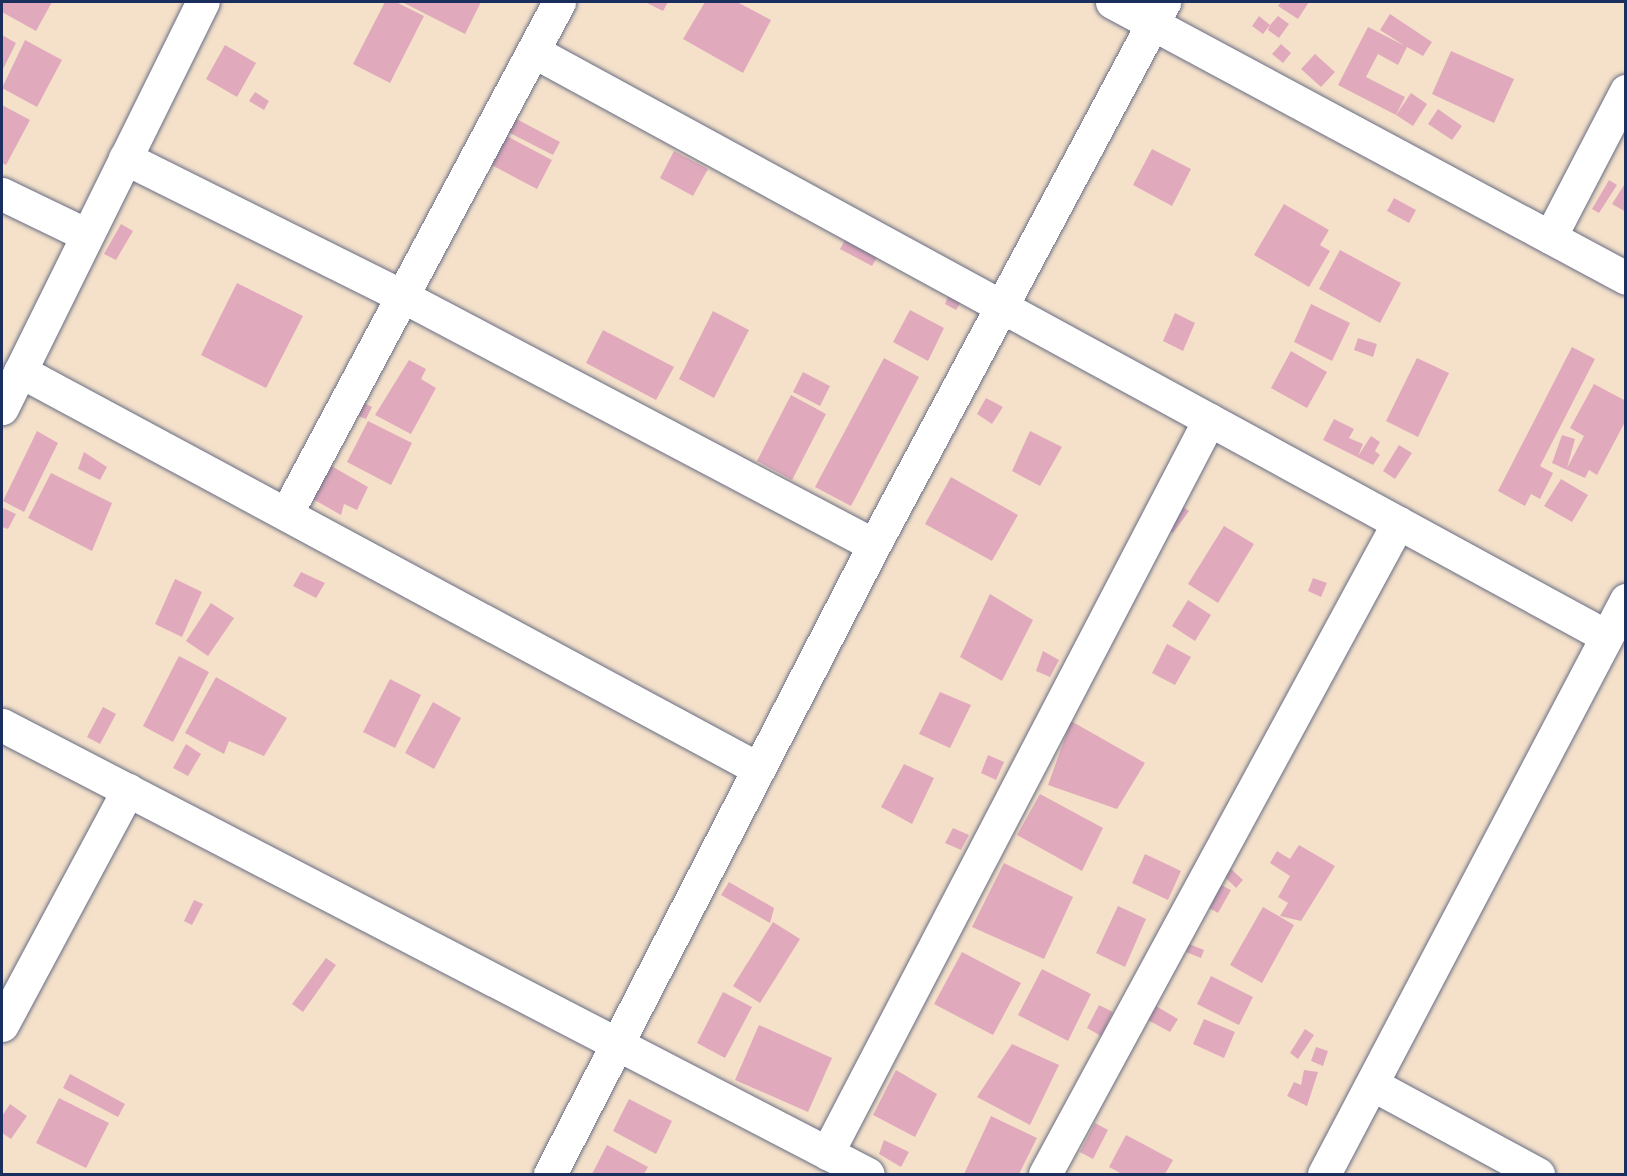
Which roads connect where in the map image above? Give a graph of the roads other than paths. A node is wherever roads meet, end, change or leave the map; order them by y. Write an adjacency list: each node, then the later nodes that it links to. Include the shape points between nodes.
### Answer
1 (203, 2): 7 (street)
2 (560, 2): 5 (street)
3 (1112, 2): 4 (street)
4 (1158, 12): 10 (street); 13 (street)
5 (533, 51): 12 (street); 13 (street)
6 (1626, 91): 10 (street)
7 (125, 158): 9 (street); 12 (street)
8 (2, 194): 9 (street)
9 (87, 235): 14 (street)
10 (1550, 237): 11 (street)
11 (1626, 278)
12 (404, 297): 17 (street); 19 (street)
13 (1000, 306): 16 (street); 19 (street)
14 (20, 371): 15 (street); 17 (street)
15 (2, 408)
16 (1209, 420): 18 (street); 28 (street)
17 (286, 514): 23 (street)
18 (1398, 523): 21 (street); 31 (street)
19 (874, 545): 23 (street)
20 (1626, 600): 21 (street)
21 (1606, 636): 27 (street)
22 (2, 725): 24 (street)
23 (759, 769): 26 (street)
24 (128, 790): 25 (street); 26 (street)
25 (2, 1025)
26 (619, 1046): 28 (street); 29 (street)
27 (1372, 1084): 32 (street); 33 (street)
28 (827, 1153): 30 (street)
29 (550, 1174)
30 (868, 1174)
31 (1046, 1174)
32 (1324, 1174)
33 (1538, 1174)

